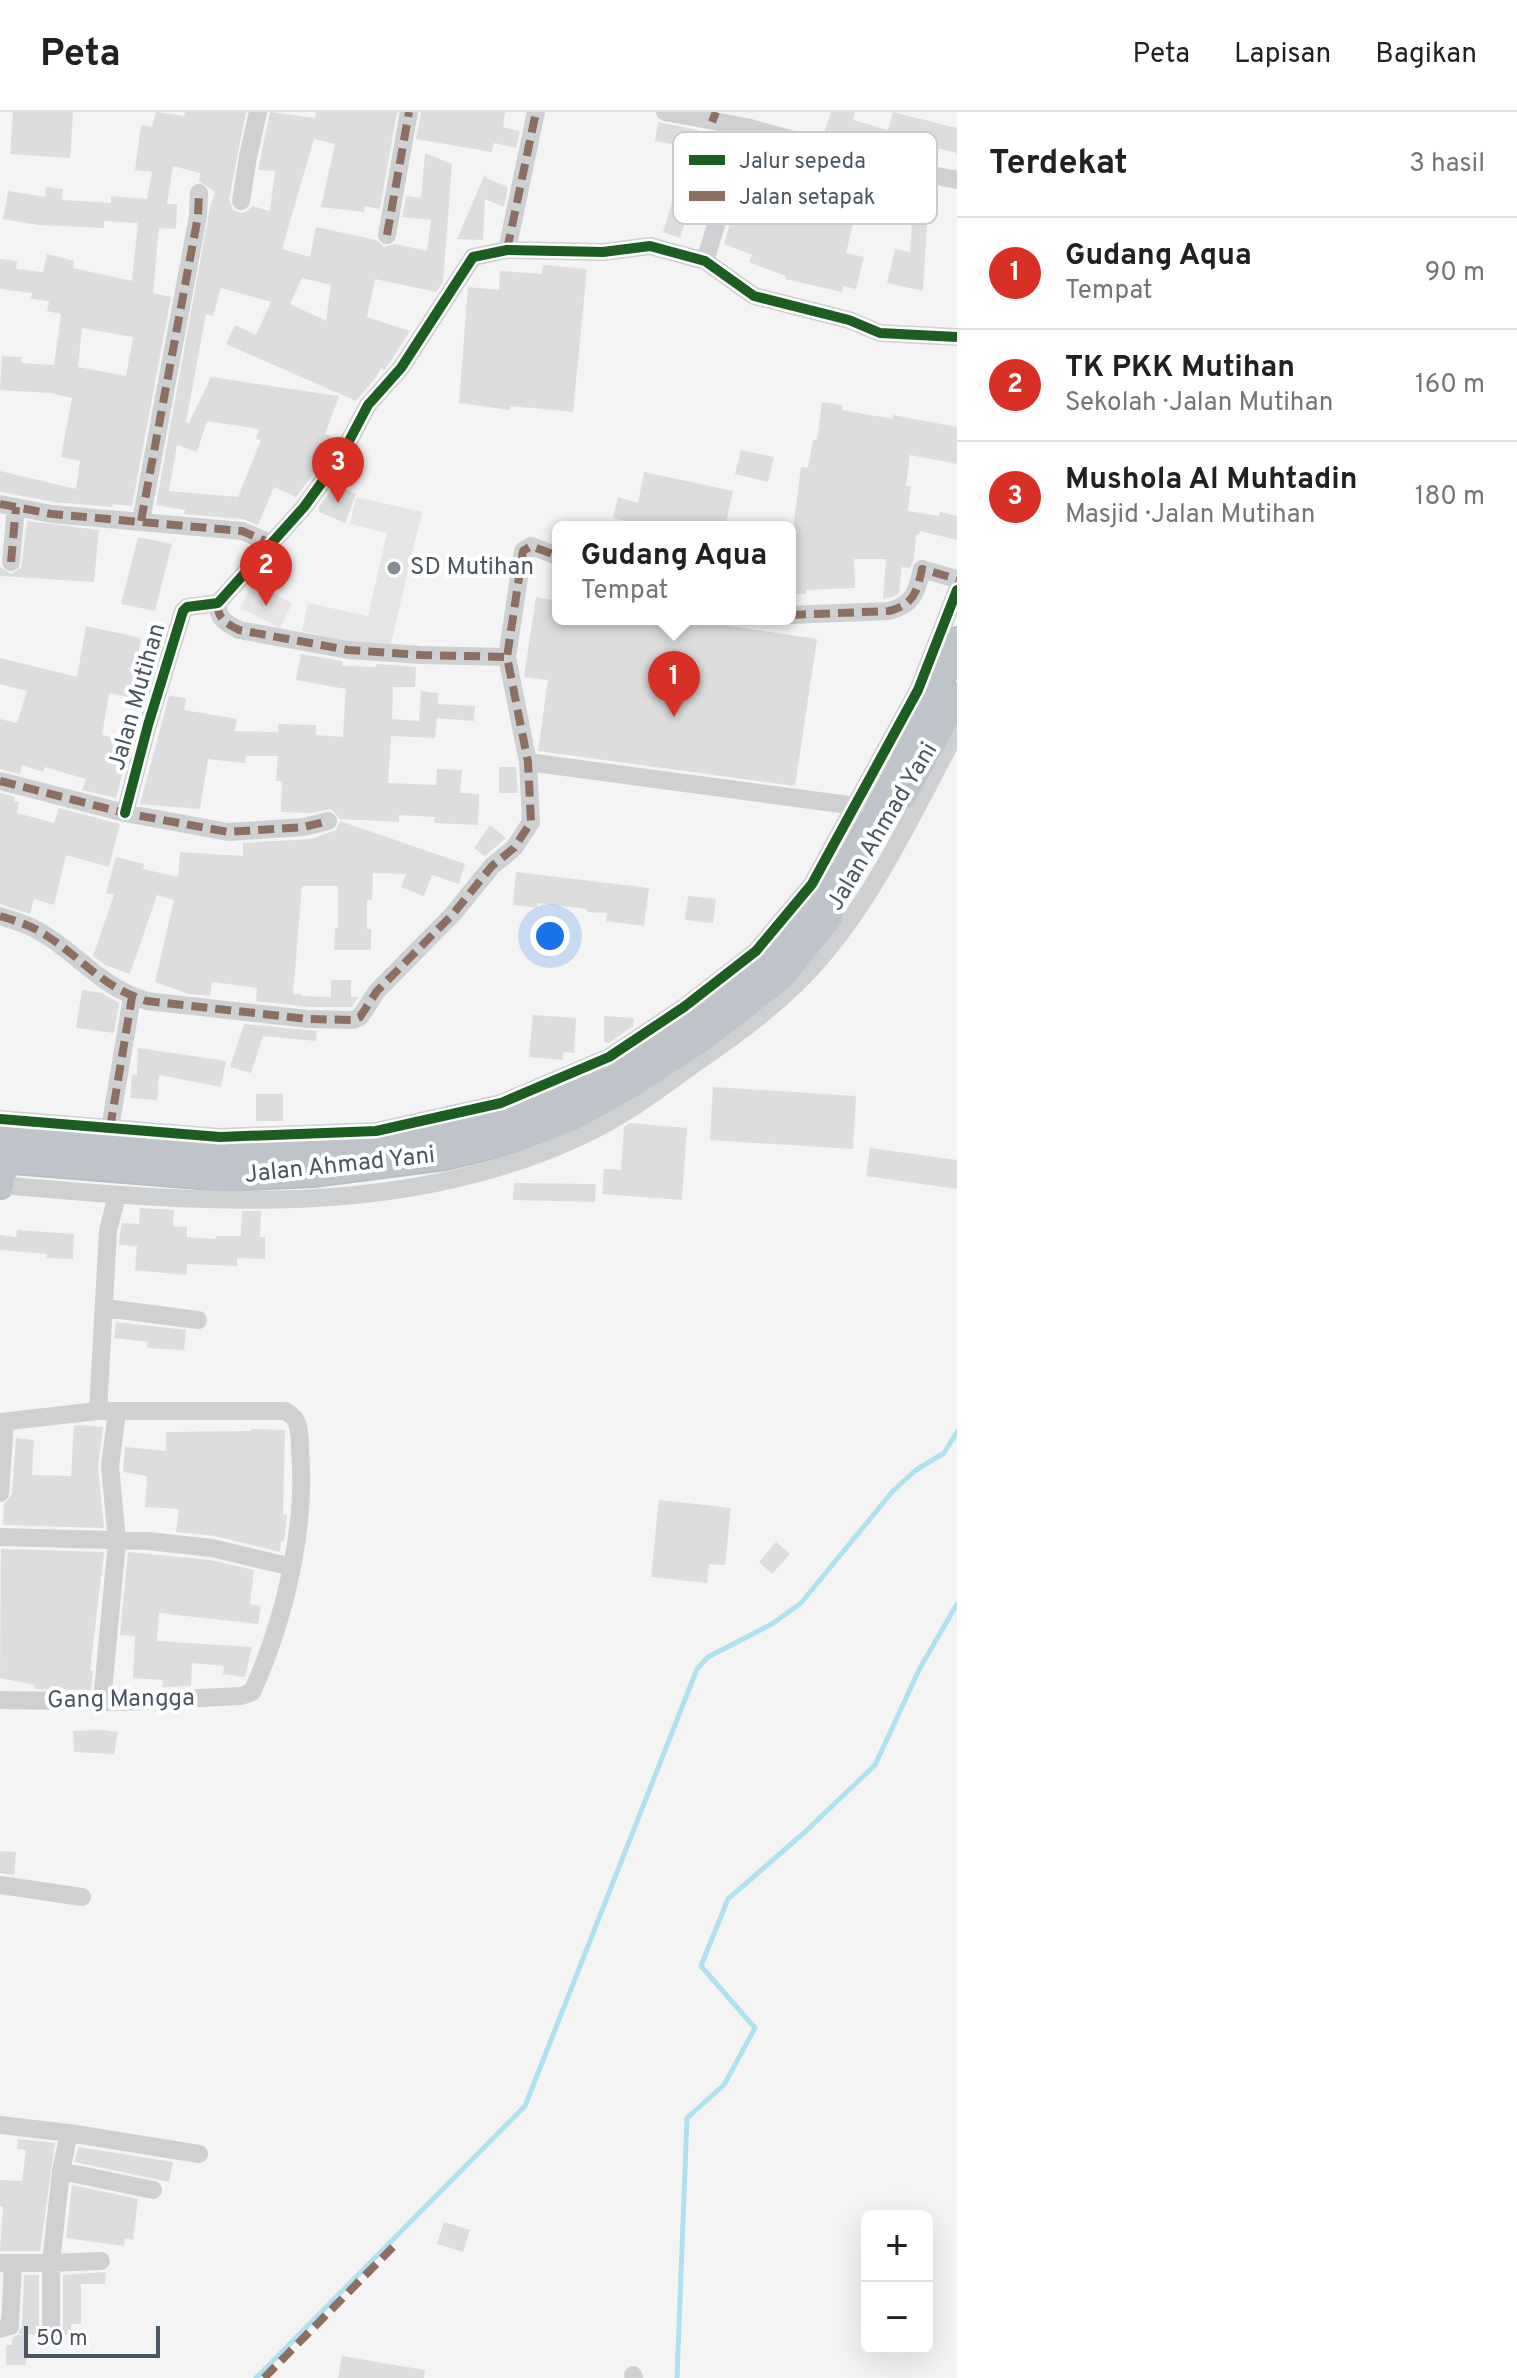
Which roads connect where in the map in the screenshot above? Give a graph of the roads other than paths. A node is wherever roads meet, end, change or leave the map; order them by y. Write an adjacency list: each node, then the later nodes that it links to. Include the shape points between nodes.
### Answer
1 (258, 112): 12 (street)
2 (409, 112): 14 (street)
3 (536, 112): 15 (street)
4 (665, 112): 5 (street)
5 (714, 117): 6 (street)
6 (746, 127): 7 (street); 8 (street)
7 (744, 132)
8 (764, 132)
9 (937, 176): 10 (street)
10 (957, 180)
11 (199, 193): 19 (street)
12 (241, 201)
13 (716, 224): 16 (street)
14 (387, 235)
15 (507, 250): 16 (street, via 603,252 650,246); 20 (street, via 473,257 401,368 368,405 341,456)
16 (705, 261): 17 (street, via 754,296 880,333)
17 (957, 337)
18 (8, 506): 19 (street); 22 (street)
19 (141, 521): 20 (street, via 242,531)
20 (270, 543): 25 (street)
21 (552, 554): 28 (street, via 531,546 523,551)
22 (11, 562)
23 (957, 579): 26 (street, via 922,569 904,607)
24 (957, 590): 33 (street, via 918,690)
25 (218, 603): 28 (street, via 223,622 239,630 348,650); 34 (street, Jalan Mutihan, via 183,611)
26 (796, 615)
27 (957, 641): 40 (highway, Jalan Ahmad Yani, via 878,813 828,893 763,963 614,1071 495,1124 363,1148 219,1153)
28 (507, 657): 31 (street)
29 (957, 697): 41 (highway, Jalan Ahmad Yani, via 840,905 780,978 704,1037 573,1117 512,1140 445,1156 313,1173 223,1177)
30 (957, 731): 42 (street, via 855,914 793,989 638,1105 584,1135 519,1162 379,1194 221,1201)
31 (528, 762): 33 (street); 37 (street, via 531,822 514,848 377,991 360,1017 308,1019)
32 (0, 781): 34 (street)
33 (856, 806): 39 (street, via 812,884 756,951 609,1057 560,1080 501,1103 376,1131 220,1137)
34 (125, 813): 35 (street, via 228,832)
35 (328, 821)
36 (0, 916): 37 (street, via 45,934 93,974)
37 (132, 997): 39 (street)
38 (0, 1119): 40 (street)
39 (110, 1128): 40 (street)
40 (33, 1131): 41 (highway, Jalan Ahmad Yani)
41 (0, 1160): 42 (street)
42 (117, 1195): 43 (street, via 108,1231)
43 (105, 1308): 44 (street); 45 (street)
44 (198, 1320)
45 (108, 1411): 46 (street); 49 (street); 50 (street, via 286,1411 299,1432 303,1487)
46 (3, 1422): 47 (street)
47 (0, 1493)
48 (0, 1537): 49 (street)
49 (117, 1541): 50 (street, via 212,1548); 52 (street)
50 (292, 1567): 52 (street, Gang Mangga, via 254,1689 241,1696)
51 (0, 1700): 52 (street, Gang Mangga)
52 (102, 1702)
53 (0, 1885): 54 (street)
54 (82, 1897)
55 (0, 2125): 56 (street)
56 (69, 2133): 57 (street); 58 (street)
57 (199, 2154)
58 (61, 2171): 59 (street); 62 (street)
59 (153, 2190)
60 (101, 2261): 62 (street)
61 (7, 2263): 62 (street); 63 (street, via 10,2326)
62 (51, 2263): 64 (street)
63 (0, 2329)
64 (51, 2336)

